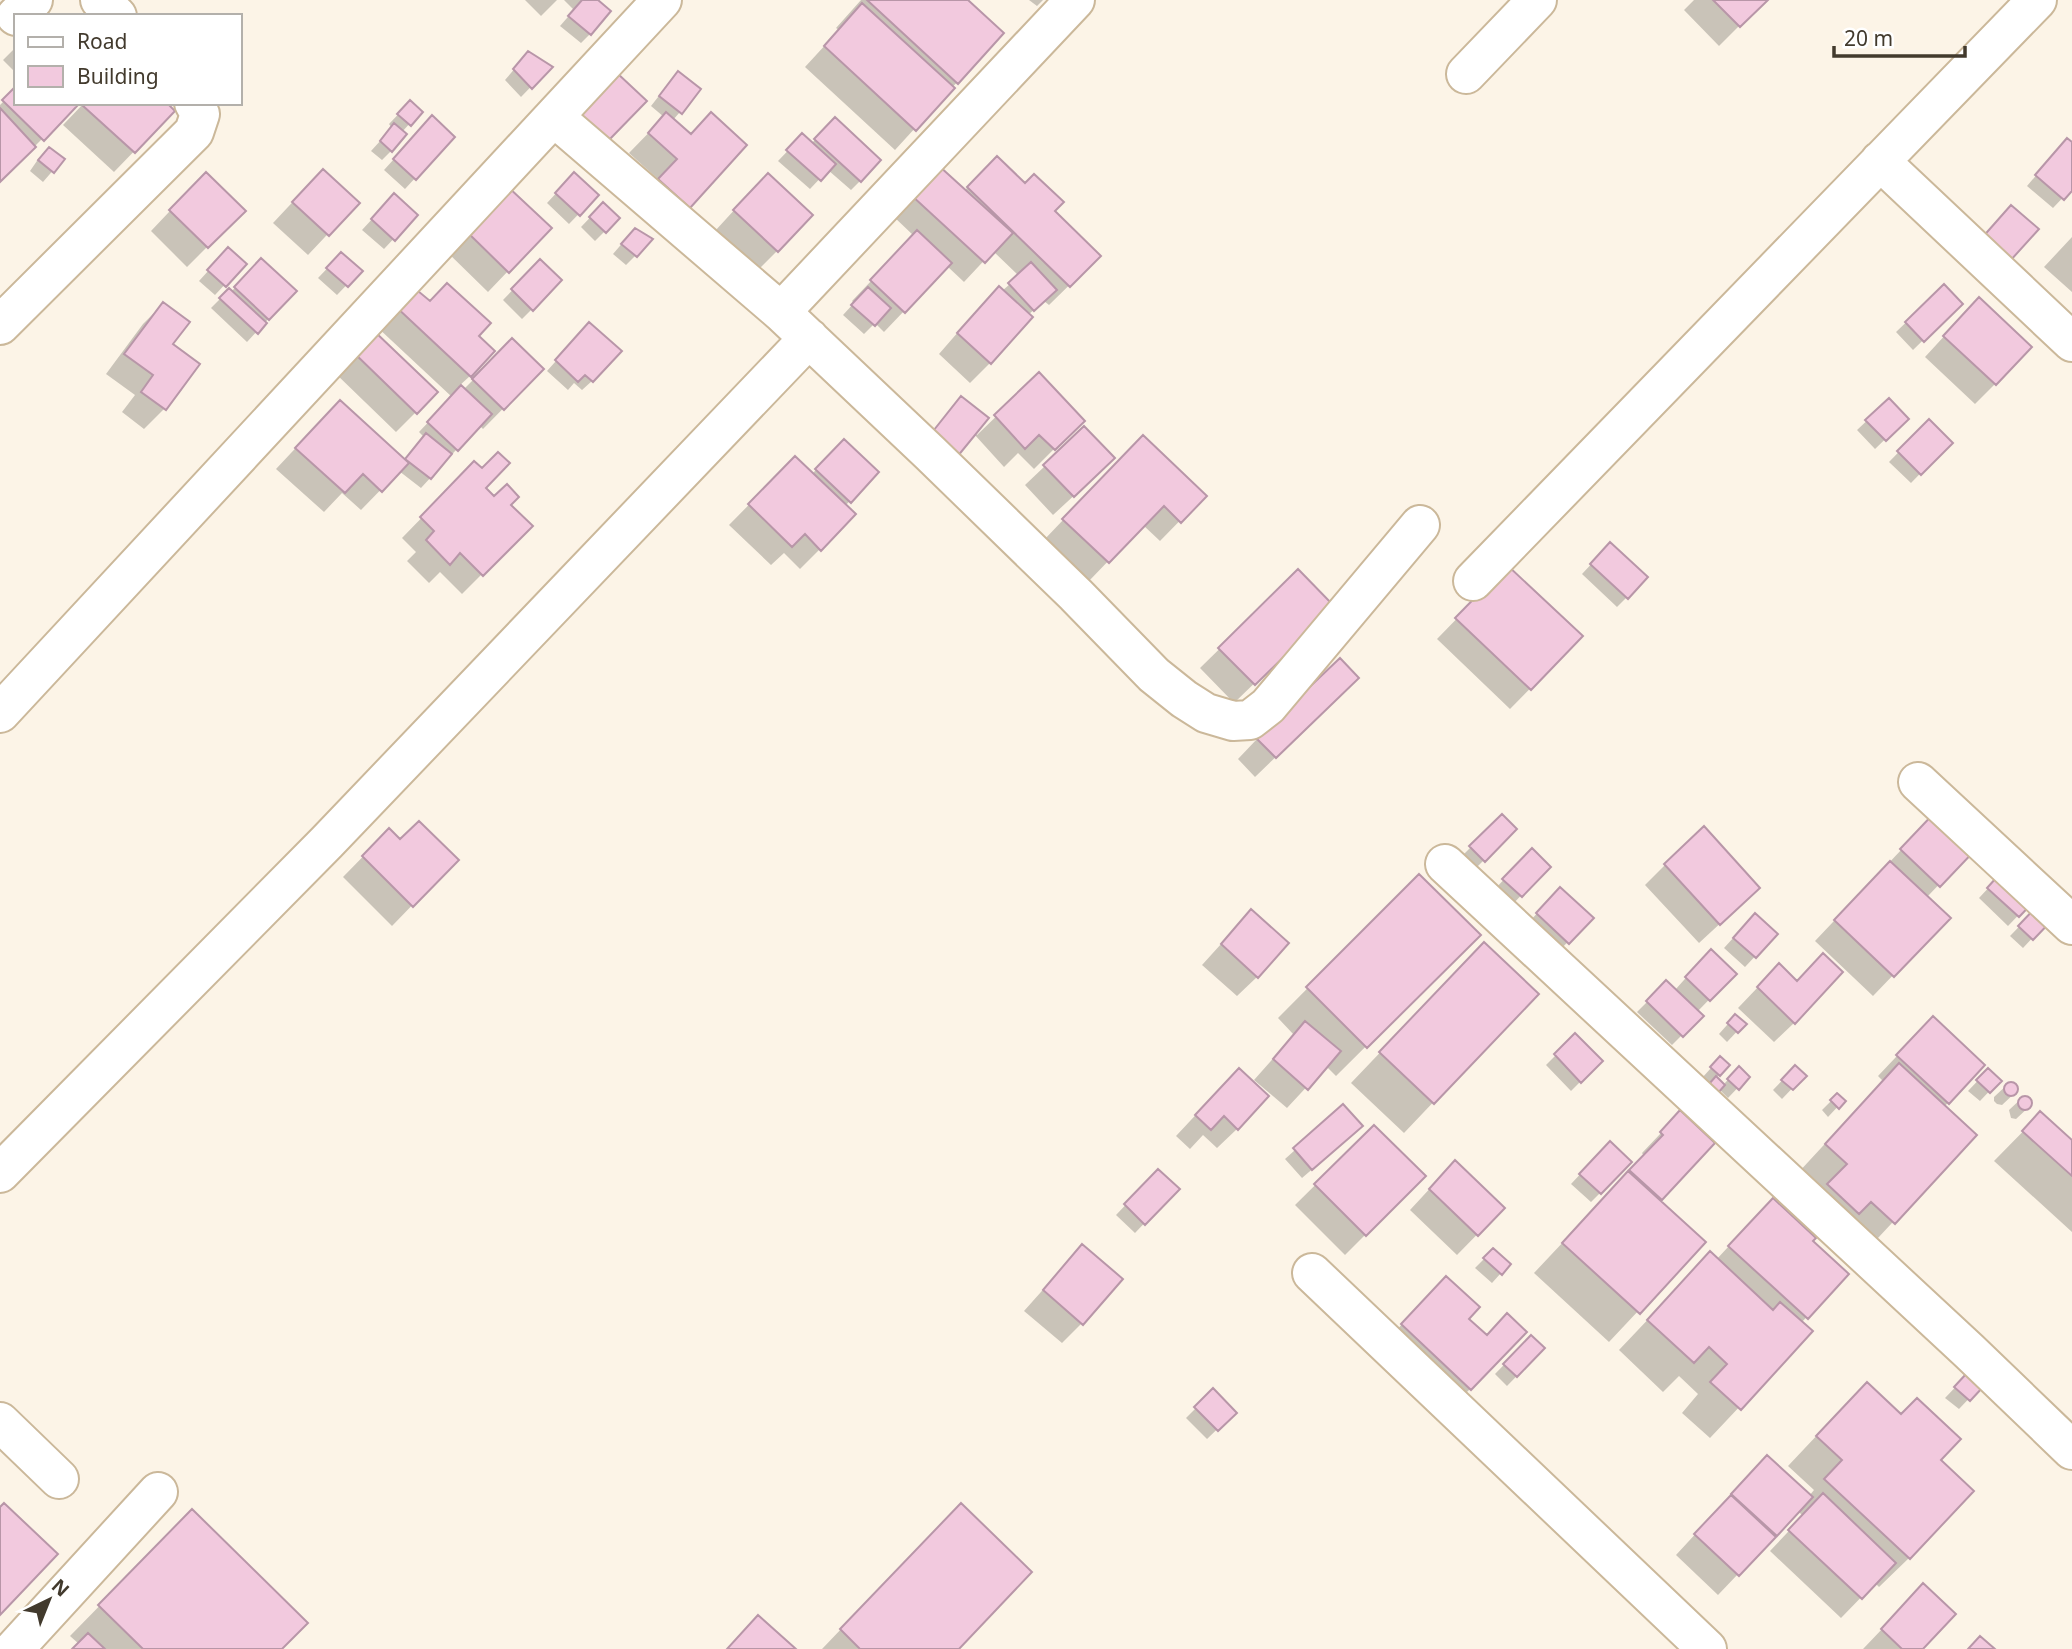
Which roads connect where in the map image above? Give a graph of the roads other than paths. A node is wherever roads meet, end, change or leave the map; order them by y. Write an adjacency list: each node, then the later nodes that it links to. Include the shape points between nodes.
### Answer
1 (33, 0): 7 (street)
2 (100, 0): 8 (street)
3 (662, 0): 13 (street)
4 (1075, 0): 15 (street)
5 (1537, 0): 11 (street)
6 (2037, 0): 14 (street)
7 (18, 14)
8 (115, 14)
9 (14, 18): 10 (street)
10 (0, 32)
11 (1466, 74)
12 (195, 105): 16 (street, via 200,114 194,132)
13 (554, 117): 15 (street); 21 (street)
14 (1880, 161): 18 (street); 20 (street)
15 (781, 312): 17 (street)
16 (0, 325)
17 (809, 338): 19 (street, via 1154,674 1206,713 1233,721 1250,720 1268,706); 25 (street, via 327,842)
18 (2072, 342)
19 (1420, 525)
20 (1473, 581)
21 (0, 713)
22 (1918, 782): 24 (street)
23 (1445, 864): 28 (street)
24 (2072, 925)
25 (0, 1173)
26 (1312, 1273): 32 (street)
27 (0, 1422): 29 (street)
28 (2072, 1450)
29 (59, 1479)
30 (158, 1492): 31 (street)
31 (14, 1649)
32 (1707, 1649)

